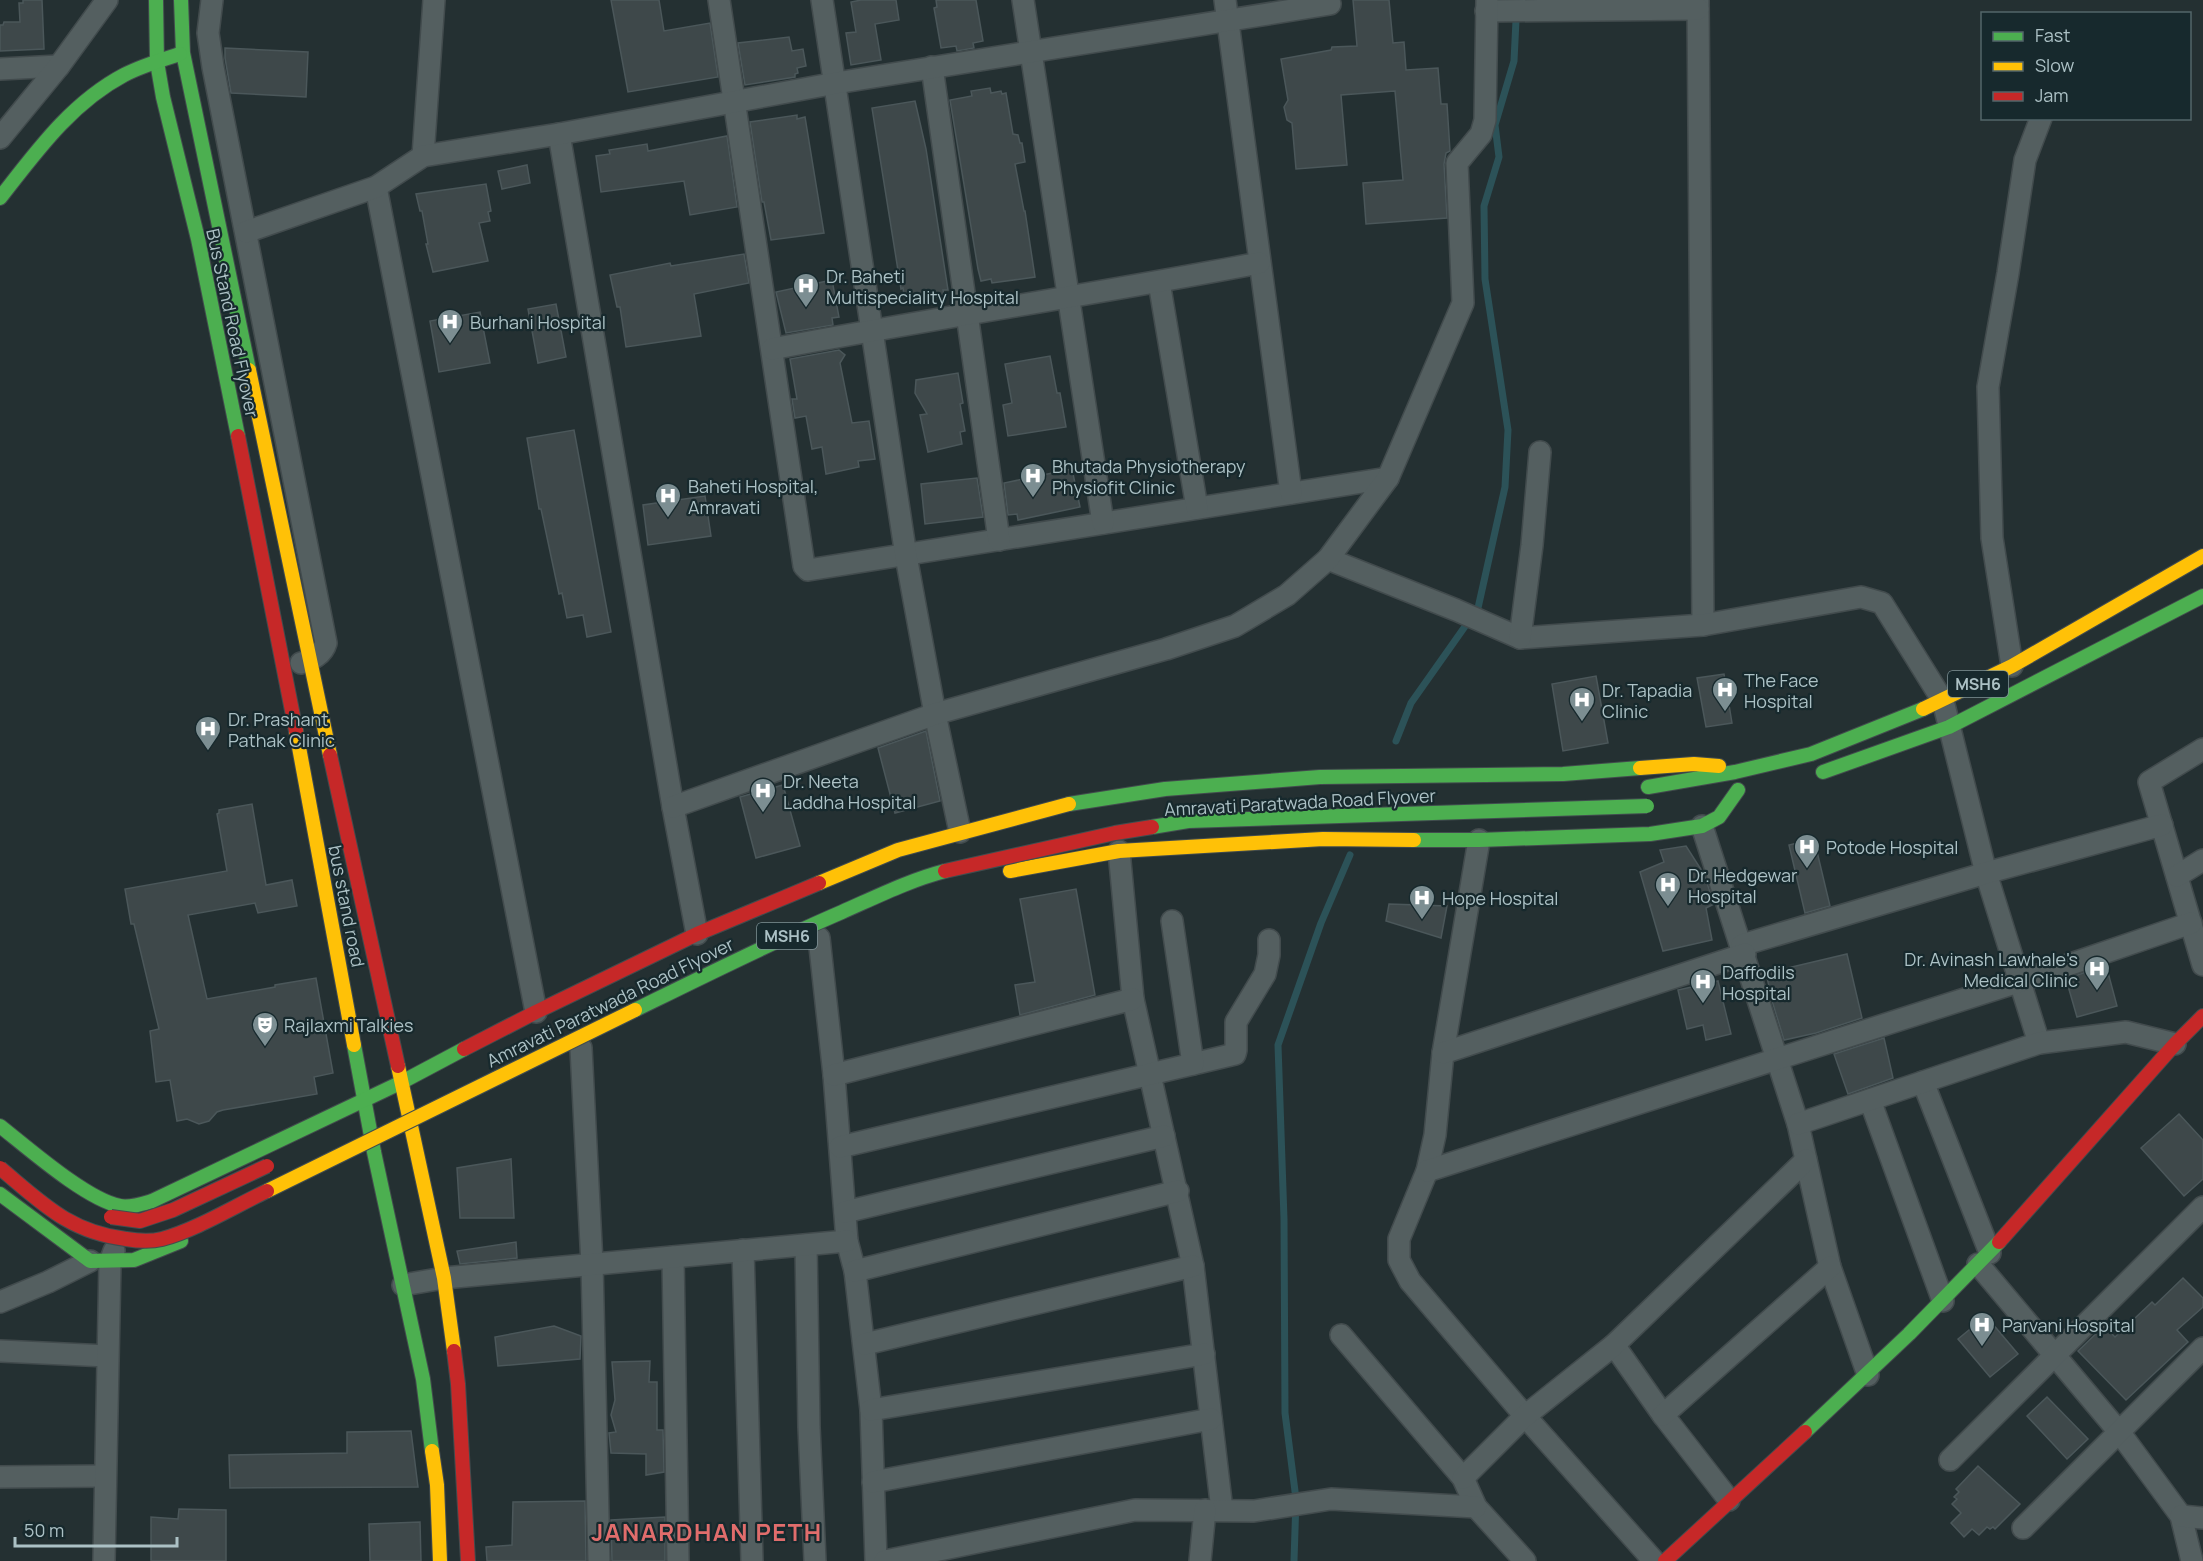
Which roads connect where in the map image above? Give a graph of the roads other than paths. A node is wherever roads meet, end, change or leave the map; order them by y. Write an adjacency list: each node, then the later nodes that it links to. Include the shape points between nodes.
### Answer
1 (107, 0): 16 (street)
2 (156, 0): 15 (main road, Bus Stand Road Flyover)
3 (181, 0): 14 (main road, Bus Stand Road Flyover)
4 (212, 0): 27 (street, via 208,33)
5 (434, 0): 24 (street)
6 (719, 0): 20 (street)
7 (822, 0): 19 (street)
8 (1023, 0): 13 (street)
9 (1330, 4): 12 (street)
10 (1698, 4): 11 (street, via 1552,11); 44 (street)
11 (1489, 7): 35 (street, via 1485,120 1481,134 1457,163 1463,303)
12 (1227, 10): 13 (street); 28 (street)
13 (1032, 51): 17 (street); 30 (street)
14 (183, 53): 15 (main road); 46 (main road, Bus Stand Road Flyover)
15 (157, 62): 26 (main road, via 123,76 80,106 58,126); 47 (main road, Bus Stand Road Flyover, via 198,239)
16 (58, 66): 18 (street); 23 (street)
17 (932, 68): 19 (street); 31 (street)
18 (0, 69)
19 (836, 83): 20 (street); 32 (street)
20 (734, 102): 22 (street); 33 (street)
21 (2040, 120): 48 (street, via 2025,160 1988,387 1992,538)
22 (559, 134): 24 (street); 58 (street)
23 (0, 138)
24 (423, 156): 25 (street)
25 (376, 188): 27 (street); 80 (street)
26 (0, 198)
27 (246, 232): 46 (street, via 326,643 325,649)
28 (1259, 263): 29 (street); 36 (street)
29 (1159, 282): 30 (street); 37 (street)
30 (1068, 297): 31 (street); 38 (street)
31 (967, 314): 32 (street); 39 (street)
32 (873, 330): 33 (street); 40 (street)
33 (772, 349): 40 (street, via 804,566 812,571)
34 (1540, 452): 45 (street, via 1532,545)
35 (1388, 478): 36 (street); 42 (street)
36 (1291, 493): 37 (street)
37 (1197, 508): 38 (street)
38 (1103, 523): 39 (street)
39 (999, 540): 40 (street)
40 (906, 556): 50 (street)
41 (2203, 556): 48 (main road, MSH6)
42 (1328, 559): 45 (street); 50 (street, via 1287,595 1235,626)
43 (2203, 596): 51 (main road, MSH6)
44 (1703, 625): 45 (street); 49 (street, via 1861,597 1872,599 1882,603)
45 (1516, 637)
46 (308, 654): 47 (street); 69 (main road, bus stand road)
47 (283, 659): 69 (main road, bus stand road)
48 (2012, 666): 49 (main road, MSH6)
49 (1943, 701): 51 (street); 53 (main road, MSH6, via 1811,754)
50 (935, 714): 58 (street); 62 (street)
51 (1949, 727): 54 (main road, MSH6); 67 (street)
52 (2203, 749): 59 (street, via 2149,782)
53 (1735, 772): 55 (main road, MSH6); 62 (main road, via 1715,764 1694,764 1563,774 1320,777 1166,789 1063,806)
54 (1806, 776)
55 (1642, 787)
56 (1715, 794): 60 (main road, via 1743,789 1719,817)
57 (1653, 805): 104 (main road, Amravati Paratwada Road Flyover / MSH6, bridge, via 1188,821 1115,833 930,875 775,941 213,1218 161,1239 140,1241 102,1236 78,1227)
58 (673, 807): 72 (street)
59 (2162, 825): 67 (street); 68 (street)
60 (1702, 826): 63 (main road, via 1650,834); 75 (street)
61 (1013, 833): 62 (main road)
62 (961, 840): 72 (main road, via 898,850)
63 (1479, 840): 64 (main road, via 1323,839); 85 (street)
64 (1119, 851): 66 (main road); 79 (street)
65 (2203, 860): 68 (street)
66 (999, 873)
67 (1986, 873): 75 (street); 77 (street)
68 (2177, 876): 71 (street)
69 (347, 912): 91 (main road, bus stand road); 93 (main road, bus stand road)
70 (1172, 921): 87 (street)
71 (2191, 923): 76 (street); 77 (street)
72 (697, 934): 80 (main road)
73 (819, 938): 88 (street)
74 (1269, 940): 87 (street, via 1265,974 1236,1022 1234,1054)
75 (1743, 950): 85 (street); 86 (street)
76 (2203, 965)
77 (2021, 981): 82 (street); 86 (street)
78 (700, 993): 84 (main road)
79 (1133, 999): 88 (street); 89 (street)
80 (536, 1012): 91 (main road)
81 (2201, 1024): 83 (main road)
82 (2039, 1043): 83 (street, via 2126,1032); 90 (street)
83 (2175, 1044): 116 (main road)
84 (581, 1048): 98 (main road); 118 (street)
85 (1443, 1053): 105 (street, via 1435,1135)
86 (1777, 1058): 95 (street); 105 (street)
87 (1193, 1064): 89 (street)
88 (834, 1075): 100 (street)
89 (1149, 1075): 99 (street); 100 (street)
90 (1923, 1082): 94 (street); 116 (street)
91 (400, 1083): 93 (main road); 98 (main road, bus stand road)
92 (416, 1096): 96 (main road)
93 (365, 1098): 101 (main road, bus stand road); 108 (main road, via 152,1201)
94 (1870, 1100): 95 (street); 124 (street)
95 (1798, 1124): 103 (street)
96 (354, 1125)
97 (0, 1126): 108 (main road, via 94,1197 118,1206)
98 (414, 1132): 101 (main road); 122 (main road, bus stand road)
99 (1164, 1136): 106 (street); 110 (street)
100 (840, 1147): 110 (street)
101 (374, 1152): 117 (main road, via 150,1256); 123 (main road, bus stand road)
102 (282, 1159): 111 (main road, bridge, via 173,1210 140,1221)
103 (1806, 1160): 120 (street); 128 (street)
104 (0, 1168)
105 (1427, 1171): 137 (street, via 1399,1239 1399,1260 1410,1281)
106 (1178, 1191): 119 (street); 121 (street)
107 (0, 1194): 117 (main road)
108 (133, 1206): 117 (street)
109 (2203, 1208): 133 (street)
110 (845, 1212): 112 (street)
111 (95, 1213)
112 (847, 1241): 113 (street); 121 (street)
113 (806, 1245): 114 (street); 157 (street)
114 (743, 1250): 115 (street); 156 (street)
115 (673, 1257): 118 (street); 155 (street)
116 (1984, 1259): 124 (main road); 133 (street)
117 (100, 1262): 125 (street); 132 (street)
118 (592, 1264): 122 (street); 154 (street)
119 (1193, 1266): 127 (street); 131 (street)
120 (1830, 1267): 134 (street); 136 (street)
121 (855, 1271): 127 (street)
122 (444, 1278): 123 (street); 153 (main road, bus stand road, via 458,1384)
123 (403, 1285): 152 (main road, bus stand road, via 423,1379 437,1485)
124 (1943, 1301): 134 (main road)
125 (0, 1302)
126 (1341, 1335): 143 (street)
127 (865, 1344): 135 (street)
128 (1614, 1346): 136 (street); 137 (street)
129 (2203, 1348): 139 (street)
130 (0, 1351): 132 (street)
131 (1204, 1354): 135 (street); 138 (street)
132 (106, 1356): 141 (street)
133 (2054, 1356): 139 (street); 140 (street)
134 (1868, 1375): 145 (main road)
135 (871, 1410): 144 (street)
136 (1663, 1415): 145 (street)
137 (1525, 1416): 143 (street); 162 (street)
138 (1211, 1419): 144 (street); 147 (street)
139 (2120, 1433): 148 (street); 150 (street)
140 (1950, 1460)
141 (105, 1476): 142 (street); 151 (street)
142 (0, 1477)
143 (1462, 1478): 146 (street)
144 (873, 1482): 158 (street)
145 (1729, 1500): 163 (main road)
146 (1476, 1507): 147 (street, via 1331,1499 1254,1511); 161 (street)
147 (1213, 1510): 159 (street, via 1135,1510); 160 (street)
148 (2181, 1516): 149 (street); 164 (street)
149 (2203, 1518)
150 (2024, 1528)
151 (104, 1561)
152 (440, 1561)
153 (468, 1561)
154 (599, 1561)
155 (678, 1561)
156 (752, 1561)
157 (815, 1561)
158 (876, 1561)
159 (885, 1561)
160 (1200, 1561)
161 (1525, 1561)
162 (1654, 1561)
163 (1665, 1561)
164 (2191, 1561)

